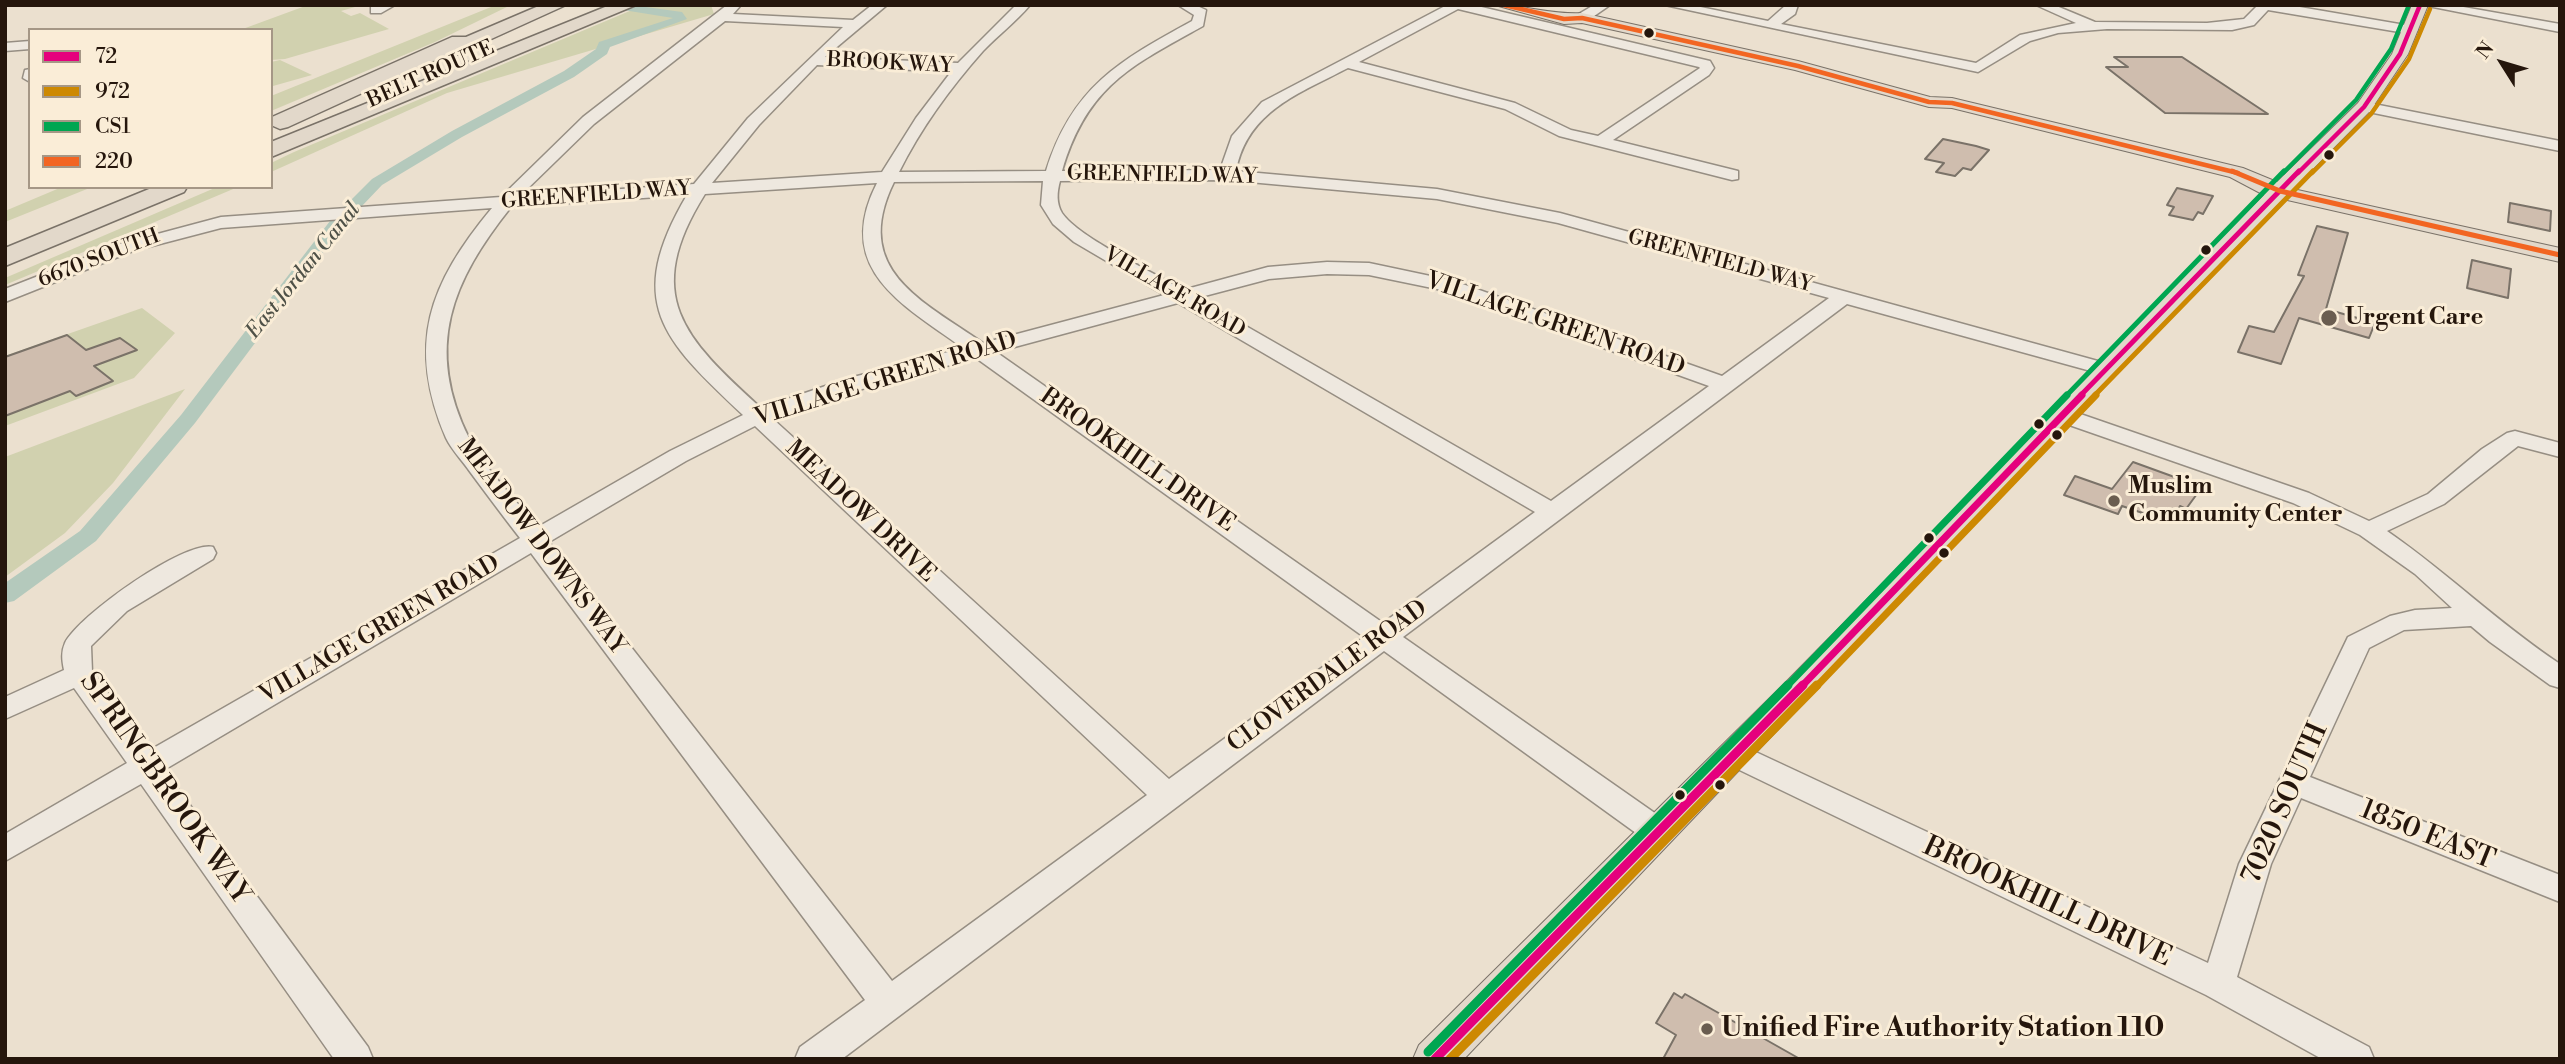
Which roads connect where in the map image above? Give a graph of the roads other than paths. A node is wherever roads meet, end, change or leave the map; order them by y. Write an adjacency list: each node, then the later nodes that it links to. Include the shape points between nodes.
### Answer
1 (389, 5): 19 (street)
2 (531, 5): 33 (highway)
3 (557, 5): 34 (highway, BELT ROUTE)
4 (590, 5): 37 (highway, BELT ROUTE)
5 (627, 5): 38 (highway)
6 (881, 5): 22 (street, MEADOW DRIVE)
7 (1024, 5): 31 (street, BROOKHILL DRIVE)
8 (1185, 5): 39 (street, VILLAGE ROAD, via 1197,10 1202,19 1138,55 1102,82 1066,134)
9 (1456, 5): 30 (street); 35 (street, via 1705,64 1704,72)
10 (1503, 5): 21 (main road, via 1564,19)
11 (1545, 5): 21 (main road, via 1577,12)
12 (1604, 5): 21 (street)
13 (1671, 5): 23 (street)
14 (1792, 5): 23 (street)
15 (2042, 5): 24 (street)
16 (2265, 5): 24 (street, via 2249,22 2232,26); 26 (street)
17 (2420, 5): 26 (main road)
18 (2429, 5): 25 (street)
19 (376, 10)
20 (729, 11): 22 (street); 47 (street, MEADOW DOWNS WAY, via 590,118)
21 (1582, 18): 46 (main road, via 1798,66 2068,147 2222,184)
22 (856, 24): 29 (street, MEADOW DRIVE)
23 (1770, 26): 24 (street, via 1978,68 2031,36)
24 (2093, 26)
25 (2560, 28)
26 (2411, 30): 32 (main road, via 2394,65)
27 (28, 45): 28 (street)
28 (5, 47)
29 (816, 61): 31 (street, BROOK WAY); 45 (street, MEADOW DRIVE, via 760,113)
30 (1346, 63): 35 (street, via 1510,106 1565,133); 40 (street, via 1275,99 1247,122 1235,142)
31 (963, 68): 42 (street, BROOKHILL DRIVE, via 926,112)
32 (2364, 107): 36 (street); 46 (main road)
33 (273, 126)
34 (273, 126)
35 (1600, 142): 41 (street)
36 (2560, 146)
37 (273, 147)
38 (273, 147)
39 (1053, 175): 40 (street, GREENFIELD WAY); 42 (street, GREENFIELD WAY); 53 (street, VILLAGE ROAD, via 1047,200 1062,226)
40 (1227, 175): 54 (street, GREENFIELD WAY, via 1377,186 1496,205 1560,218)
41 (1732, 175)
42 (888, 177): 45 (street, GREENFIELD WAY); 55 (street, BROOKHILL DRIVE, via 869,236 881,270 894,286)
43 (127, 189): 49 (highway)
44 (173, 189): 51 (highway)
45 (700, 189): 47 (street, GREENFIELD WAY); 59 (street, MEADOW DRIVE, via 674,232 664,264 665,298 677,334)
46 (2280, 191): 50 (main road); 56 (main road)
47 (506, 202): 48 (street, GREENFIELD WAY, via 254,218); 63 (street, MEADOW DOWNS WAY, via 465,253 444,298 435,363 458,440)
48 (194, 227): 52 (street, 6670 SOUTH, via 125,246)
49 (5, 238)
50 (2560, 255)
51 (5, 258)
52 (5, 296)
53 (1180, 296): 55 (street, VILLAGE GREEN ROAD); 57 (street, VILLAGE GREEN ROAD, via 1287,270 1328,268 1409,275); 61 (street, VILLAGE ROAD)
54 (1845, 296): 56 (street, GREENFIELD WAY); 57 (street, CLOVERDALE ROAD)
55 (981, 350): 59 (street, VILLAGE GREEN ROAD, via 854,384); 66 (street, BROOKHILL DRIVE)
56 (2109, 369): 58 (main road)
57 (1727, 385): 61 (street, CLOVERDALE ROAD)
58 (2063, 415): 62 (street, via 2301,498); 70 (main road)
59 (757, 417): 63 (street, VILLAGE GREEN ROAD, via 678,456); 73 (street, MEADOW DRIVE)
60 (2560, 450): 62 (street, via 2515,438 2437,499)
61 (1552, 512): 66 (street, CLOVERDALE ROAD)
62 (2369, 530): 65 (street, via 2424,568)
63 (533, 540): 71 (street, VILLAGE GREEN ROAD); 78 (street, MEADOW DOWNS WAY)
64 (204, 553): 67 (street, SPRINGBROOK WAY, via 142,588 92,628 74,656)
65 (2478, 617): 68 (street); 72 (street, 7020 SOUTH, via 2405,620 2370,632 2358,643)
66 (1382, 636): 73 (street, CLOVERDALE ROAD); 74 (street, BROOKHILL DRIVE)
67 (79, 674): 69 (street); 71 (street, SPRINGBROOK WAY)
68 (2560, 678)
69 (5, 709)
70 (1735, 755): 74 (main road); 77 (street, BROOKHILL DRIVE)
71 (148, 766): 75 (street, VILLAGE GREEN ROAD); 79 (street, SPRINGBROOK WAY)
72 (2294, 783): 76 (street, 1850 EAST); 77 (street, 7020 SOUTH, via 2255,864)
73 (1168, 796): 78 (street, CLOVERDALE ROAD)
74 (1658, 832): 81 (main road)
75 (5, 849)
76 (2560, 889)
77 (2218, 984): 82 (street, BROOKHILL DRIVE)
78 (888, 1003): 80 (street, CLOVERDALE ROAD)
79 (355, 1059)
80 (813, 1059)
81 (1435, 1059)
82 (2356, 1059)

